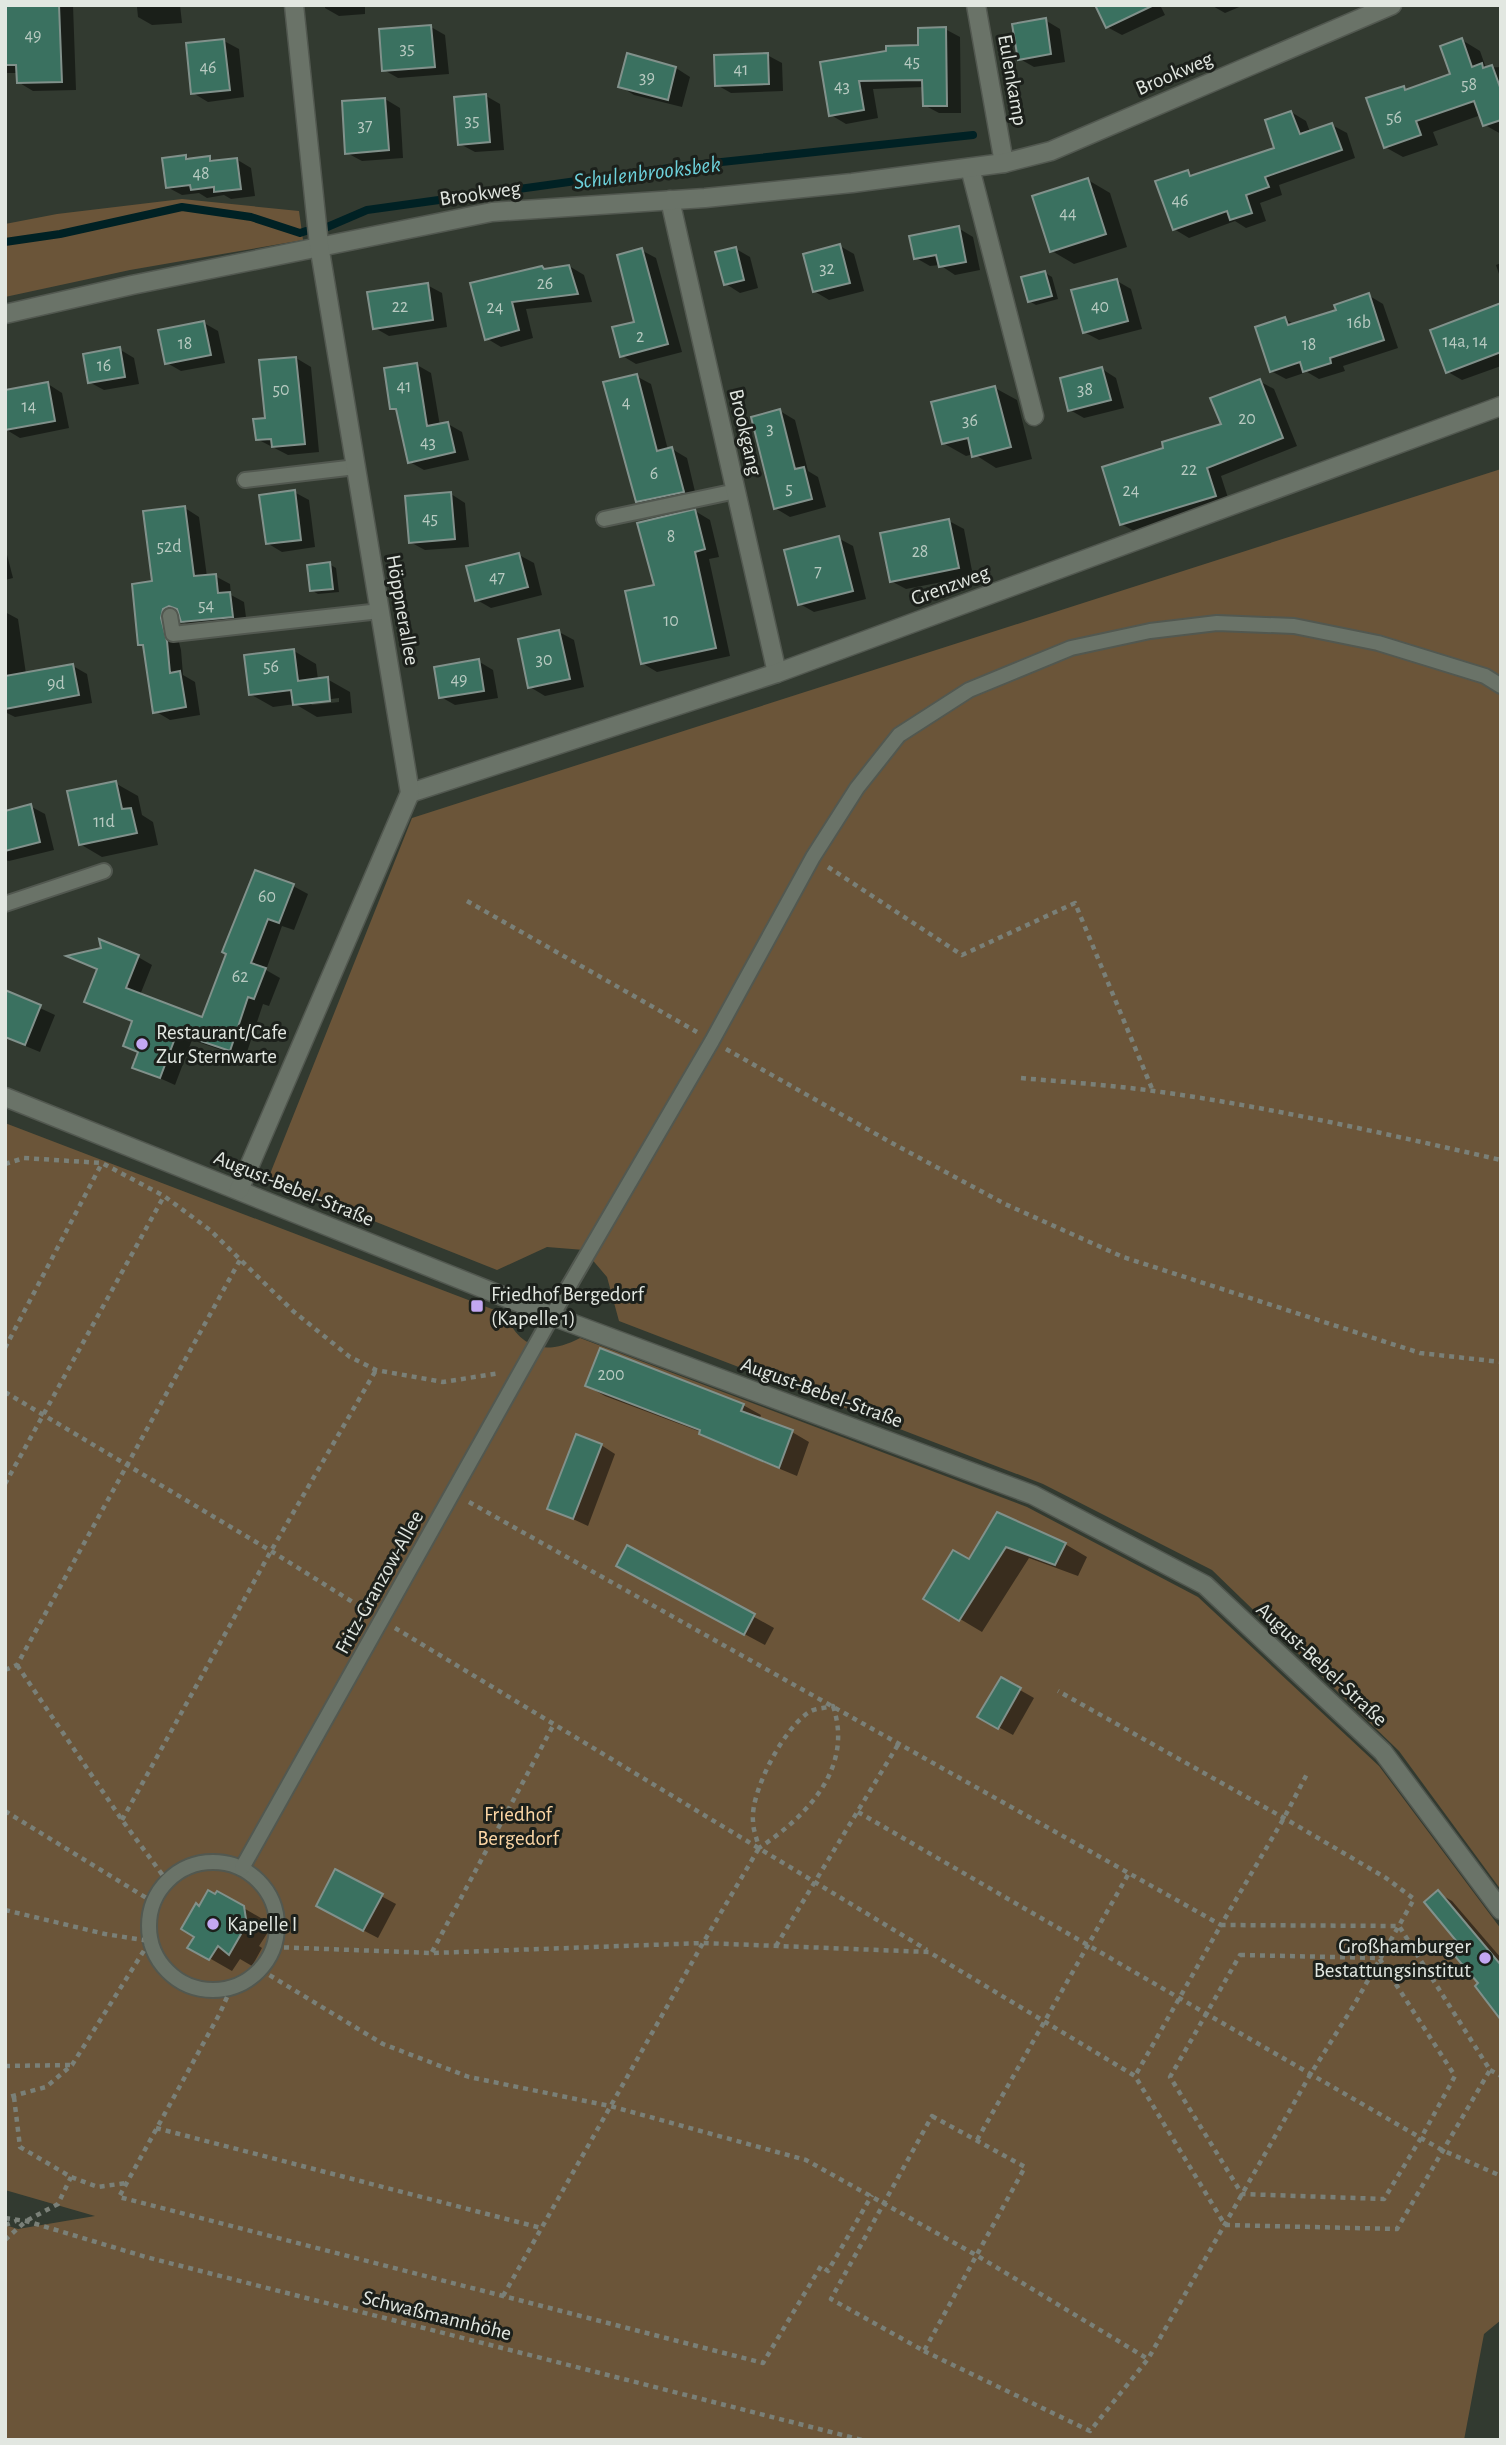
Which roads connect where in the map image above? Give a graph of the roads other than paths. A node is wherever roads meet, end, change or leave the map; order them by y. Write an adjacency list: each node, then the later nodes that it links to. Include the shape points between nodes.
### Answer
1 (295, 5): 7 (street, Höppnerallee)
2 (976, 5): 4 (street, Eulenkamp)
3 (1392, 5): 4 (street, Brookweg, via 1051,151)
4 (1004, 163): 5 (street, Brookweg)
5 (970, 168): 6 (street, Brookweg); 10 (street)
6 (670, 200): 7 (street, Brookweg, via 492,212); 13 (street, Brookgang)
7 (318, 245): 8 (street, Brookweg); 11 (street, Höppnerallee)
8 (5, 314)
9 (1501, 407): 17 (street, Grenzweg)
10 (1034, 416)
11 (356, 467): 12 (lane); 15 (street, Höppnerallee)
12 (245, 480)
13 (736, 491): 14 (lane); 17 (street, Brookgang)
14 (604, 519)
15 (380, 611): 16 (lane, via 173,634); 19 (street, Höppnerallee)
16 (170, 616)
17 (777, 673): 19 (street, Grenzweg)
18 (1501, 687): 24 (lane, Fritz-Granzow-Allee, via 1485,676 1378,643 1294,626 1217,623 1071,648 969,690 900,735 857,788 813,858)
19 (410, 793): 23 (street)
20 (104, 871): 21 (lane)
21 (5, 904)
22 (5, 1097): 23 (street, August-Bebel-Straße)
23 (239, 1190): 24 (street, August-Bebel-Straße)
24 (552, 1316): 25 (lane, Fritz-Granzow-Allee); 26 (street, August-Bebel-Straße, via 1033,1495 1205,1585 1382,1752)
25 (242, 1868): 25 (lane, via 258,1879 273,1902 278,1929 274,1947 261,1970 247,1981 211,1991 190,1987 158,1961 148,1921 153,1902 183,1868 203,1862)
26 (1501, 1910)

